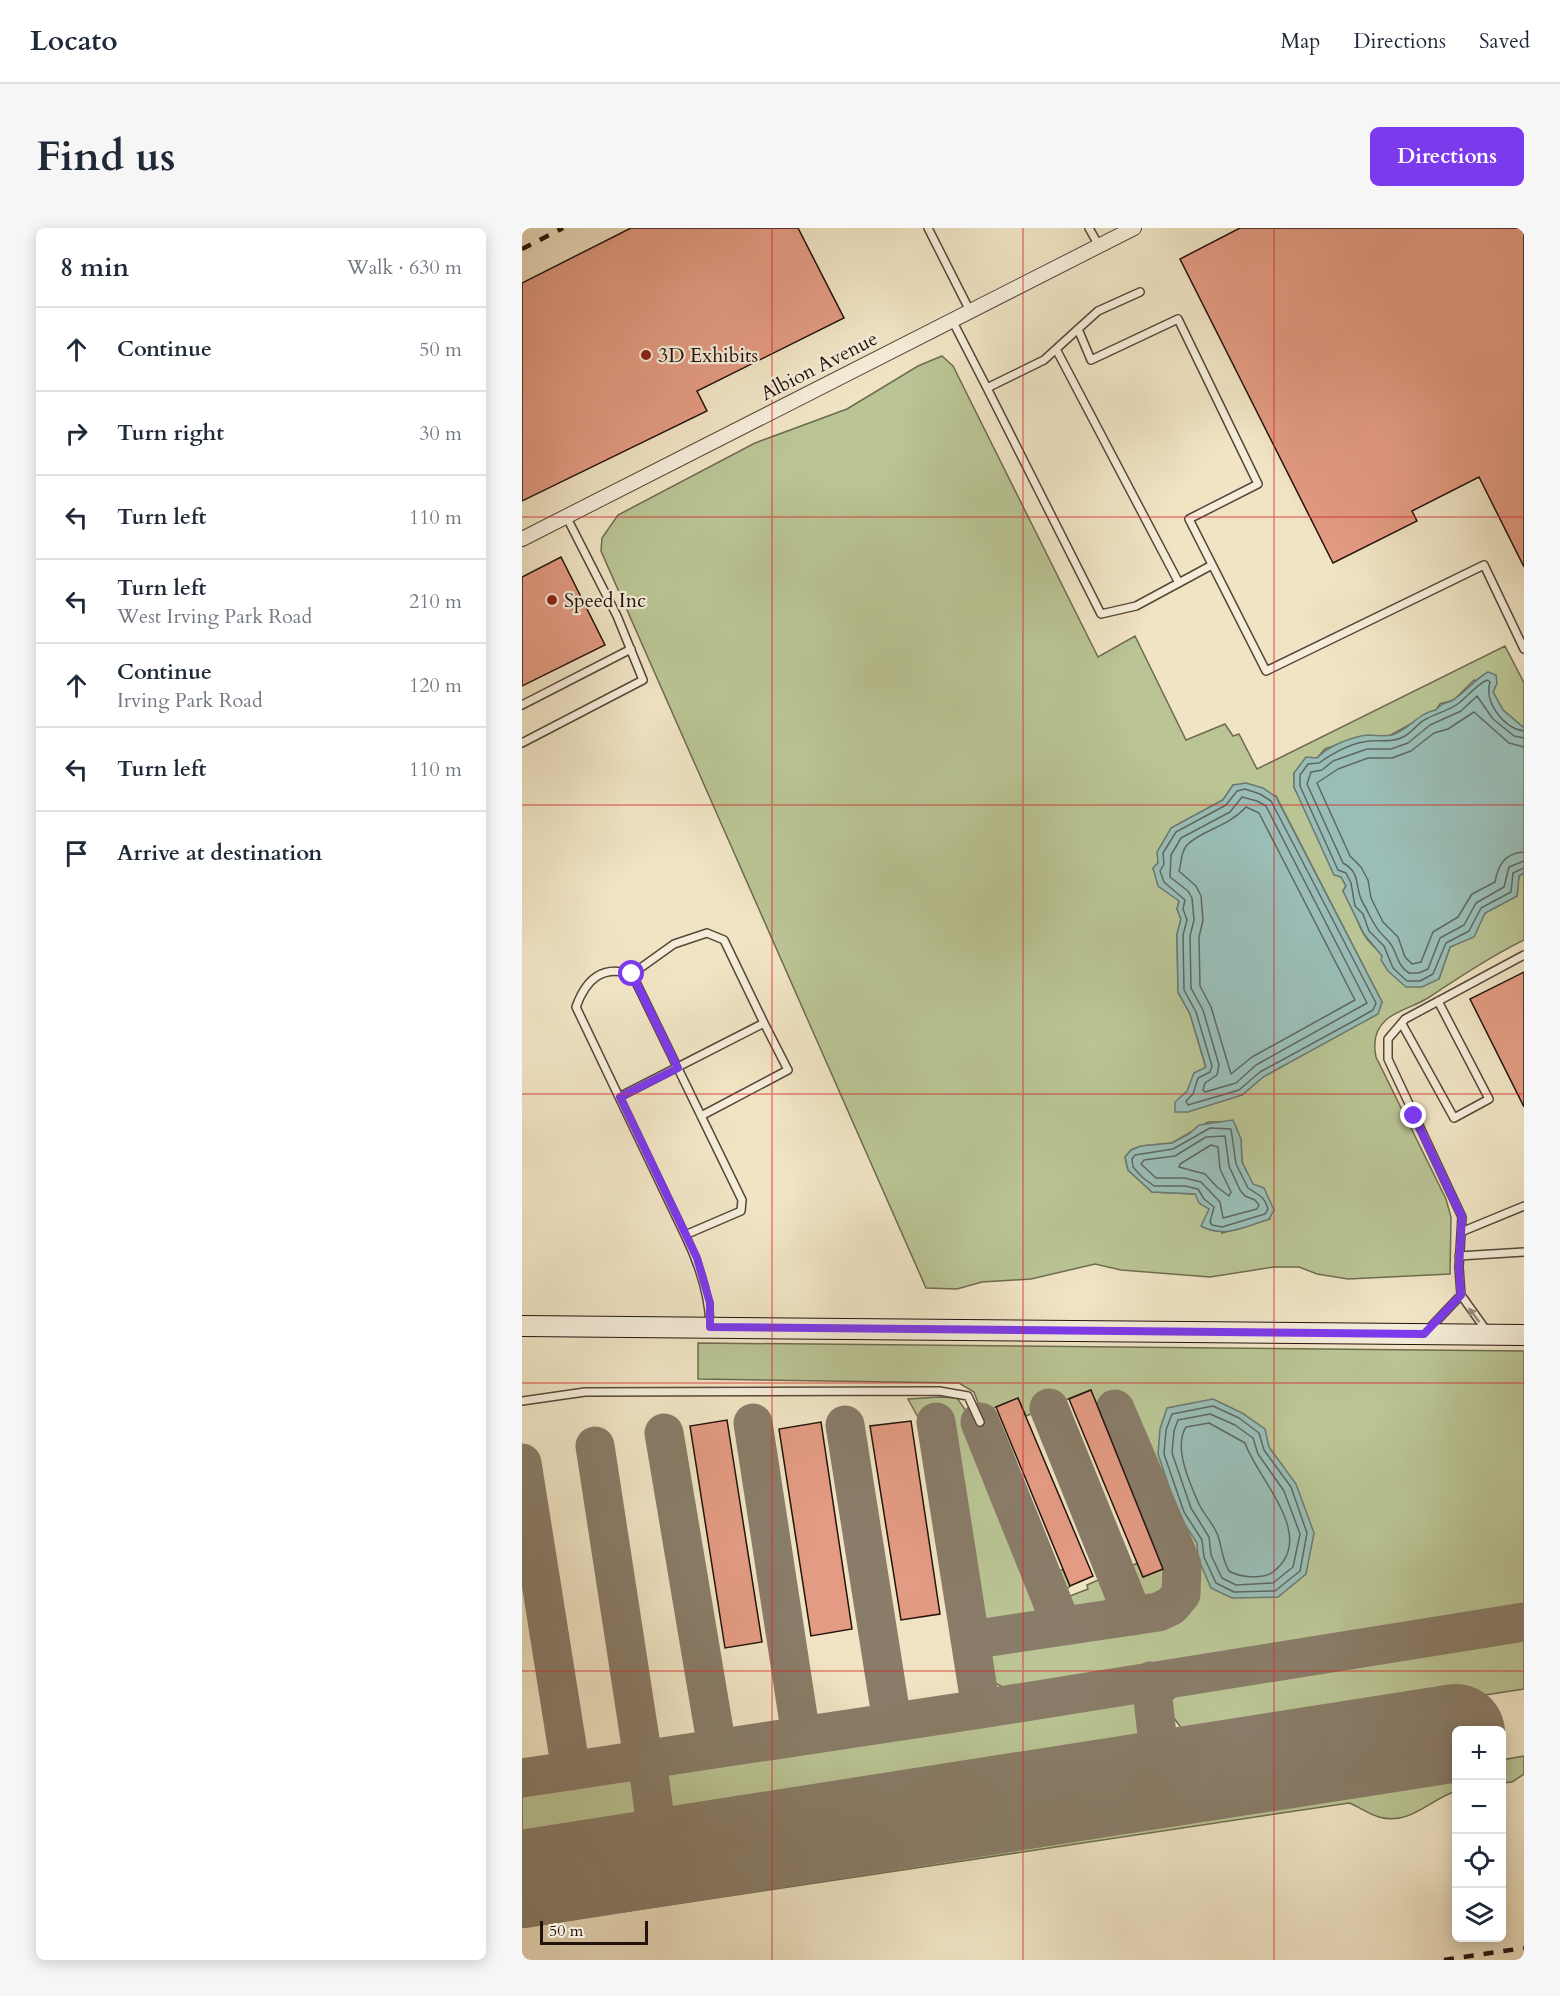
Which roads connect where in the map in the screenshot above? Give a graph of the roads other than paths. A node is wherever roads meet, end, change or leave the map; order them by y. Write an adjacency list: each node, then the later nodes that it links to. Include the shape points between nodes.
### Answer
1 (928, 228): 6 (lane)
2 (1089, 228): 4 (lane)
3 (1134, 228): 4 (street, Albion Avenue)
4 (1098, 246): 6 (street, Albion Avenue)
5 (1140, 292): 8 (lane, via 1098,311)
6 (970, 311): 7 (street, Albion Avenue)
7 (952, 320): 10 (lane); 11 (street, Albion Avenue)
8 (1078, 329): 9 (lane); 13 (lane, via 1091,360 1178,319 1258,484 1189,519)
9 (1056, 349): 10 (lane, via 1044,360); 14 (lane)
10 (987, 388): 14 (lane, via 1101,614 1136,606)
11 (566, 516): 12 (street, Albion Avenue); 15 (lane)
12 (522, 539)
13 (1212, 565): 14 (lane); 16 (lane, via 1266,671 1484,565)
14 (1179, 583)
15 (631, 649): 17 (lane); 18 (lane, via 643,680)
16 (1524, 649)
17 (522, 705)
18 (522, 743)
19 (1524, 955): 21 (lane)
20 (632, 974): 22 (lane, via 674,944 707,933 724,940); 24 (lane); 25 (lane, via 615,969 598,976 583,988 576,1007)
21 (1438, 1001): 23 (lane); 23 (lane, via 1489,1099 1454,1118)
22 (764, 1023): 24 (lane); 26 (lane, via 788,1070)
23 (1402, 1024): 28 (lane, via 1388,1039 1388,1059 1462,1217)
24 (678, 1068): 25 (lane); 26 (lane)
25 (620, 1097): 29 (lane)
26 (701, 1116): 29 (lane, via 742,1200 741,1211)
27 (1524, 1206): 28 (lane)
28 (1461, 1232): 31 (lane)
29 (686, 1235): 34 (lane, via 710,1303)
30 (1524, 1251): 31 (lane)
31 (1459, 1256): 32 (lane)
32 (1461, 1295): 35 (lane); 36 (lane, one-way to 32)
33 (522, 1326): 34 (main road)
34 (710, 1327): 35 (main road)
35 (1424, 1334): 36 (main road)
36 (1489, 1334): 37 (main road)
37 (1524, 1335)
38 (522, 1401): 39 (lane, via 585,1392 939,1391 968,1396)
39 (980, 1422)

